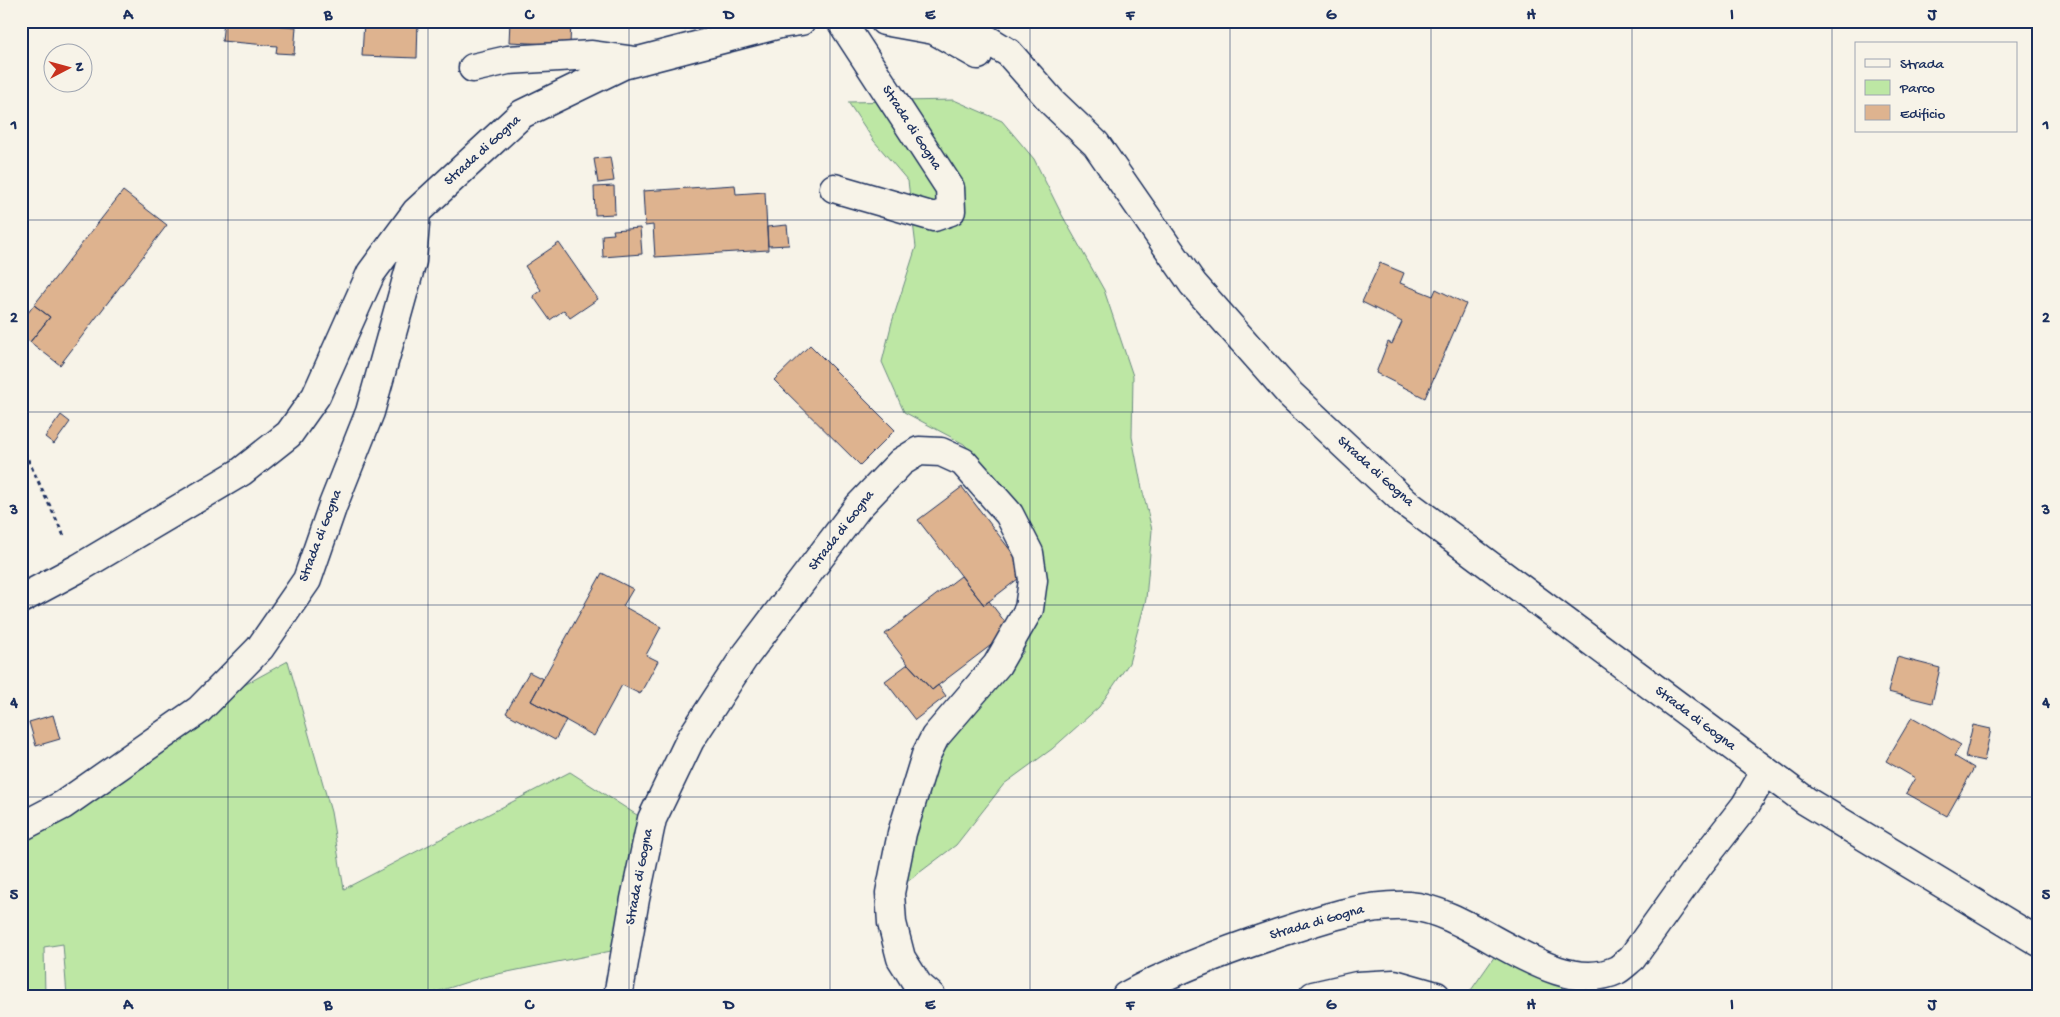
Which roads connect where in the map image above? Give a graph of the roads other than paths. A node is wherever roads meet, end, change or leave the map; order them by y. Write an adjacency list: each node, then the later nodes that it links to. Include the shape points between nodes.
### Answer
1 (801, 21): 5 (street, Strada di Gogna)
2 (841, 21): 8 (street, Strada di Gogna, via 950,188 951,211 934,218)
3 (884, 21): 7 (street, Strada di Gogna, via 934,30)
4 (957, 21): 7 (street, Strada di Gogna, via 1009,53)
5 (638, 61): 6 (street, Strada di Gogna, via 592,55 508,60); 9 (street, Strada di Gogna, via 623,65 522,114)
6 (473, 68)
7 (1053, 102): 11 (street, Strada di Gogna, via 1096,144 1193,284 1290,394 1406,502)
8 (834, 188)
9 (416, 212): 10 (street, Strada di Gogna, via 371,273 316,396 289,434 241,472 80,568); 12 (street, Strada di Gogna, via 412,261 370,412 332,505 307,580 260,648 199,710 63,805)
10 (21, 599)
11 (1765, 772): 13 (street, Strada di Gogna, via 1806,801); 16 (street, Strada di Gogna, via 1745,806 1632,958 1617,970 1599,975 1578,975 1545,966 1439,914 1410,906 1373,907 1327,917 1252,942)
12 (21, 827)
13 (2039, 942)
14 (618, 996): 15 (street, Strada di Gogna, via 652,819 690,740 743,659 858,507 901,462 919,451 941,452 963,462 1009,514 1029,553 1033,580 1029,610 997,665 935,737 902,833 890,893 892,923 901,958 918,985)
15 (931, 996)
16 (1126, 996)
17 (1313, 996): 18 (street, via 1357,986 1394,984)
18 (1436, 996)

